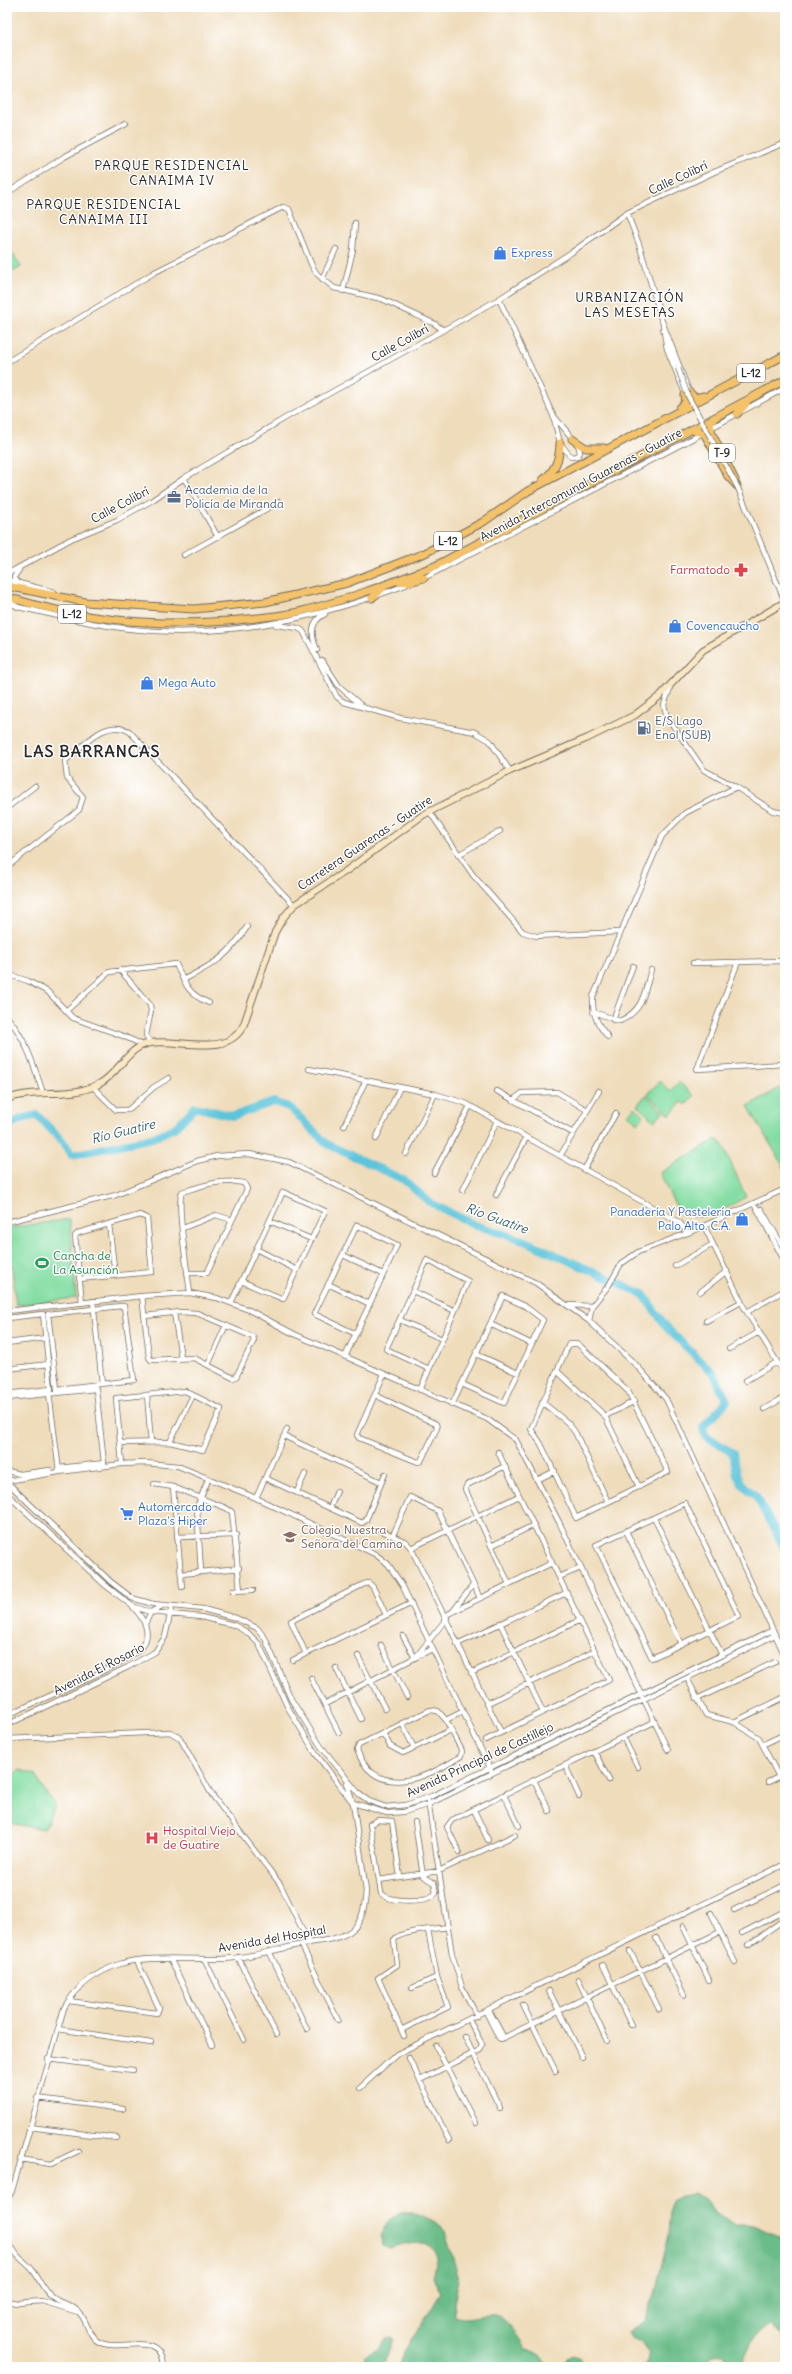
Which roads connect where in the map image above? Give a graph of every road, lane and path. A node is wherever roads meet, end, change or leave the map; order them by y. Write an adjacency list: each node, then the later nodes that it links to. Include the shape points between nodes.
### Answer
1 (126, 124): 3 (street)
2 (785, 143): 4 (street, Calle Colibrí, via 714,172)
3 (7, 193)
4 (627, 213): 9 (street, Calle Colibrí); 10 (street)
5 (355, 223): 8 (street, via 353,250)
6 (336, 249): 7 (street)
7 (322, 279): 8 (street); 14 (street, via 312,266 289,209 283,207 155,272)
8 (343, 292): 12 (street, via 382,299)
9 (499, 299): 12 (street, Calle Colibrí); 21 (street)
10 (660, 316): 11 (street); 18 (street)
11 (663, 327): 18 (street, via 667,349); 30 (street, bridge, via 688,396)
12 (443, 330): 29 (street, Calle Colibrí)
13 (785, 355): 17 (highway, Avenida Intercomunal Guarenas - Guatire / L-12)
14 (7, 362)
15 (785, 380): 19 (highway, Avenida Intercomunal Guarenas - Guatire / L-12)
16 (785, 388): 20 (street, Avenida Intercomunal Guarenas - Guatire / L-12)
17 (717, 391): 18 (highway, via 698,398); 22 (highway, Avenida Intercomunal Guarenas - Guatire / L-12)
18 (688, 394): 22 (highway, via 686,402)
19 (750, 399): 20 (highway); 23 (highway, Avenida Intercomunal Guarenas - Guatire / L-12)
20 (737, 414): 24 (street, Avenida Intercomunal Guarenas - Guatire / L-12)
21 (553, 415): 26 (street); 27 (street)
22 (670, 416): 28 (highway, Avenida Intercomunal Guarenas - Guatire / L-12)
23 (714, 419): 24 (highway, T-9); 25 (highway, Avenida Intercomunal Guarenas - Guatire / L-12)
24 (707, 431): 25 (highway, via 697,430); 30 (highway, T-9); 37 (street, Avenida Intercomunal Guarenas - Guatire / L-12)
25 (688, 433): 39 (highway, Avenida Intercomunal Guarenas - Guatire / L-12, via 435,566)
26 (572, 439): 27 (street, via 580,452 575,457 567,454); 28 (highway, via 593,450)
27 (560, 444): 31 (highway, via 558,460 551,472)
28 (616, 445): 31 (highway, Avenida Intercomunal Guarenas - Guatire / L-12)
29 (184, 478): 33 (street); 35 (street, Calle Colibrí, via 117,520 71,539)
30 (738, 488): 47 (street)
31 (528, 491): 44 (highway, Avenida Intercomunal Guarenas - Guatire / L-12, via 483,522 426,553 347,583 302,595 258,603 194,609 124,606)
32 (279, 502): 33 (street)
33 (218, 537): 34 (street)
34 (184, 555)
35 (25, 565): 36 (street, Calle Colibrí); 41 (street, via 14,577)
36 (7, 574)
37 (424, 578): 39 (highway, via 409,582); 45 (street, Avenida Intercomunal Guarenas - Guatire / L-12)
38 (7, 580): 41 (street, Avenida Intercomunal Guarenas - Guatire / L-12)
39 (395, 581): 40 (highway, Avenida Intercomunal Guarenas - Guatire / L-12)
40 (387, 584): 43 (highway, Avenida Intercomunal Guarenas - Guatire / L-12, via 331,603 277,616 172,624 112,620 65,613); 45 (highway)
41 (20, 585): 44 (street, Avenida Intercomunal Guarenas - Guatire / L-12, via 57,593)
42 (7, 586): 44 (highway, Avenida Intercomunal Guarenas - Guatire / L-12)
43 (7, 597)
44 (62, 598)
45 (372, 598): 48 (street, Avenida Intercomunal Guarenas - Guatire / L-12)
46 (7, 601): 49 (street, Avenida Intercomunal Guarenas - Guatire / L-12, via 18,607 86,622 153,631 208,632)
47 (785, 602): 50 (main road, Carretera Guarenas - Guatire, via 715,641)
48 (334, 610): 49 (street, Avenida Intercomunal Guarenas - Guatire / L-12); 51 (street, via 321,616 314,623 311,634 313,642 339,686)
49 (273, 624): 51 (street, via 298,628 303,632 337,697)
50 (672, 683): 52 (main road, Carretera Guarenas - Guatire, via 648,706 623,722); 54 (street, via 664,704 667,717 704,770)
51 (366, 709): 52 (street, via 475,732 490,741)
52 (510, 771): 56 (main road, Carretera Guarenas - Guatire)
53 (35, 786): 55 (street)
54 (736, 787): 57 (street, via 773,811); 63 (street, via 685,814 662,836)
55 (7, 808)
56 (429, 812): 59 (street); 61 (main road, Carretera Guarenas - Guatire, via 346,872)
57 (785, 813)
58 (500, 831): 59 (street)
59 (458, 855): 63 (street, via 473,876 523,932 536,936)
60 (7, 867): 61 (street, via 79,810 82,797 67,778 66,761 102,730 121,726 130,731)
61 (294, 905): 78 (main road, Carretera Guarenas - Guatire, via 282,918 275,932 244,1024 237,1037 213,1044)
62 (247, 927): 71 (street, via 220,961)
63 (620, 932): 74 (street, via 597,985 593,997)
64 (785, 961): 65 (street)
65 (738, 962): 66 (street); 80 (street, via 697,1069)
66 (693, 963)
67 (633, 966): 76 (street)
68 (120, 970): 71 (street, via 176,964); 73 (street, via 109,972); 78 (street, via 150,1005 146,1035)
69 (651, 970): 76 (street, via 637,1010 620,1021)
70 (7, 976): 73 (street, via 28,981 48,992)
71 (183, 980): 72 (street, via 187,989 197,998)
72 (209, 1003)
73 (66, 1011): 79 (street, via 73,1018)
74 (593, 1012): 76 (street); 77 (street)
75 (7, 1017): 88 (street, via 14,1024 26,1046)
76 (612, 1020)
77 (608, 1037)
78 (150, 1043): 79 (main road, Carretera Guarenas - Guatire)
79 (143, 1045): 84 (main road, Carretera Guarenas - Guatire, via 132,1052 105,1081)
80 (785, 1064)
81 (309, 1069): 83 (street)
82 (169, 1078): 84 (street, via 154,1087 128,1110 116,1110)
83 (366, 1080): 85 (street); 96 (street)
84 (93, 1087): 88 (main road, Carretera Guarenas - Guatire, via 77,1091)
85 (400, 1087): 89 (street); 99 (street)
86 (497, 1091): 91 (street)
87 (599, 1091): 93 (street)
88 (43, 1093): 90 (main road, Carretera Guarenas - Guatire)
89 (435, 1094): 92 (street); 100 (street)
90 (7, 1099)
91 (513, 1100): 93 (street, via 526,1092 557,1092); 97 (street)
92 (470, 1106): 95 (street); 103 (street)
93 (587, 1110): 97 (street)
94 (616, 1113): 102 (street)
95 (497, 1121): 98 (street); 105 (street)
96 (344, 1126)
97 (573, 1133): 101 (street)
98 (526, 1138): 101 (street); 106 (street)
99 (376, 1139)
100 (406, 1154)
101 (560, 1156): 102 (street)
102 (584, 1170): 115 (street, via 679,1222)
103 (434, 1173)
104 (785, 1189): 107 (street)
105 (463, 1190)
106 (496, 1195)
107 (754, 1203): 113 (street); 121 (street)
108 (761, 1209): 119 (street)
109 (232, 1220): 114 (street, via 216,1215); 114 (street, via 247,1187 244,1183 212,1182 182,1192 180,1197); 125 (street, via 207,1273)
110 (8, 1221): 141 (street, via 116,1195 197,1161 217,1156 249,1154 289,1162 388,1209 536,1283)
111 (270, 1221): 116 (street); 116 (street, via 283,1192 325,1211); 118 (street)
112 (110, 1224): 127 (street); 127 (street, via 140,1215 147,1218 152,1272); 128 (street, via 75,1236)
113 (704, 1226): 115 (street); 117 (street)
114 (183, 1228): 125 (street)
115 (688, 1233): 142 (street, via 638,1252 621,1264 609,1285)
116 (311, 1239): 123 (street)
117 (713, 1244): 122 (street); 124 (street)
118 (256, 1249): 123 (street); 129 (street)
119 (785, 1250)
120 (343, 1255): 126 (street); 126 (street, via 357,1225 397,1245); 130 (street)
121 (785, 1262)
122 (675, 1266)
123 (297, 1270): 129 (street, via 283,1299)
124 (727, 1271): 132 (street); 138 (street)
125 (188, 1273): 133 (street)
126 (384, 1274): 140 (street)
127 (115, 1275): 128 (street)
128 (79, 1279): 137 (street)
129 (241, 1281): 139 (street)
130 (328, 1284): 140 (street); 160 (street, via 314,1314)
131 (413, 1291): 147 (street); 147 (street, via 427,1260 468,1281); 154 (street)
132 (700, 1292)
133 (190, 1293): 135 (street); 139 (street)
134 (780, 1293): 148 (street)
135 (142, 1296): 136 (street); 151 (street)
136 (93, 1301): 137 (street); 143 (street)
137 (82, 1302): 144 (street)
138 (741, 1302): 148 (street); 156 (street)
139 (231, 1303): 168 (street)
140 (370, 1304): 160 (street)
141 (567, 1305): 142 (street); 155 (street)
142 (592, 1306): 155 (street)
143 (94, 1308): 180 (street); 180 (street, via 124,1306 134,1380); 180 (street, via 48,1314 57,1389)
144 (22, 1309): 145 (street); 150 (street)
145 (16, 1310): 146 (street); 152 (street)
146 (7, 1311)
147 (455, 1311): 162 (street)
148 (747, 1312): 159 (street)
149 (174, 1313): 151 (street); 158 (street, via 197,1313); 167 (street)
150 (23, 1316): 152 (street); 161 (street, via 43,1314)
151 (145, 1316): 167 (street, via 151,1360)
152 (16, 1317): 153 (street)
153 (7, 1318)
154 (400, 1320): 162 (street); 174 (street, via 386,1349)
155 (589, 1321): 264 (street, via 637,1366 666,1398)
156 (706, 1321)
157 (490, 1324): 164 (street); 164 (street, via 503,1296 543,1320); 166 (street)
158 (226, 1325): 171 (street); 171 (street, via 253,1337 254,1340 236,1378)
159 (759, 1332): 165 (street); 169 (street)
160 (356, 1334): 168 (street)
161 (46, 1338): 163 (street); 170 (street)
162 (442, 1339): 174 (street)
163 (7, 1342)
164 (532, 1344): 176 (street)
165 (729, 1349)
166 (476, 1354): 176 (street); 181 (street)
167 (181, 1357): 171 (street, via 194,1358)
168 (345, 1357): 177 (street)
169 (777, 1362): 172 (street); 179 (street)
170 (49, 1364): 173 (street); 184 (street, via 52,1389)
171 (208, 1365)
172 (783, 1368): 178 (street)
173 (7, 1369)
174 (429, 1369): 182 (street)
175 (557, 1371): 190 (street, via 569,1344 578,1344 628,1390); 191 (street); 194 (street)
176 (518, 1373): 181 (street, via 504,1404)
177 (384, 1374): 182 (street); 187 (street)
178 (785, 1375)
179 (745, 1381)
180 (102, 1384)
181 (462, 1384): 192 (street)
182 (420, 1390): 192 (street)
183 (49, 1393): 189 (street); 204 (street); 204 (street, via 96,1389 104,1463)
184 (7, 1394)
185 (147, 1395): 186 (street, via 185,1391); 198 (street, via 116,1398); 199 (street)
186 (193, 1395): 197 (street); 197 (street, via 221,1409 203,1450)
187 (375, 1395): 187 (street, via 357,1435 359,1438 421,1461 437,1428 436,1424)
188 (785, 1397): 193 (street)
189 (7, 1398)
190 (635, 1401): 194 (street); 216 (street, via 668,1472)
191 (542, 1402): 206 (street, via 531,1429); 223 (street, via 575,1432)
192 (452, 1405): 211 (street, via 487,1419 516,1440)
193 (764, 1409)
194 (605, 1416): 216 (street)
195 (287, 1428): 196 (street)
196 (284, 1436): 209 (street); 213 (street)
197 (170, 1442): 199 (street)
198 (120, 1443): 199 (street); 201 (street)
199 (151, 1443)
200 (498, 1452): 202 (street)
201 (122, 1464): 204 (street); 210 (street, via 178,1466)
202 (505, 1466): 220 (street); 225 (street, via 467,1485 465,1490)
203 (50, 1470): 205 (street, via 20,1474)
204 (59, 1470): 212 (street)
205 (7, 1471)
206 (554, 1471): 211 (street); 223 (street, via 576,1518)
207 (305, 1474): 218 (street)
208 (385, 1474): 213 (street)
209 (265, 1478): 218 (street); 221 (street)
210 (208, 1480): 221 (street); 222 (street)
211 (537, 1480): 239 (street)
212 (7, 1482): 252 (street, Avenida Principal de Castillejo, via 121,1589 136,1599)
213 (381, 1482): 224 (street, via 366,1520 362,1523)
214 (154, 1484): 215 (street)
215 (173, 1487): 222 (street); 234 (street)
216 (639, 1487): 223 (street)
217 (337, 1491): 224 (street)
218 (297, 1492): 224 (street)
219 (7, 1494): 253 (street, via 104,1585)
220 (520, 1496): 225 (street); 227 (street)
221 (256, 1498): 251 (street, via 375,1554 388,1564)
222 (200, 1499): 231 (street, via 197,1507); 232 (street, via 232,1512)
223 (608, 1502)
224 (330, 1508)
225 (477, 1517): 229 (street); 235 (street)
226 (654, 1518): 230 (street); 263 (street); 263 (street, via 685,1503 739,1616)
227 (534, 1525): 235 (street); 237 (street)
228 (380, 1530): 233 (street)
229 (448, 1531): 233 (street, via 438,1510 410,1497); 236 (street); 244 (street)
230 (626, 1531): 268 (street); 268 (street, via 596,1545 652,1658)
231 (198, 1535): 232 (street); 234 (street); 240 (street)
232 (236, 1535): 238 (street)
233 (393, 1535): 236 (street)
234 (177, 1536): 241 (street)
235 (491, 1546): 243 (street)
236 (411, 1548): 259 (street)
237 (552, 1563): 242 (street); 243 (street)
238 (239, 1568): 240 (street); 246 (street)
239 (581, 1568): 242 (street); 290 (street)
240 (201, 1572): 241 (street)
241 (181, 1574): 245 (street)
242 (559, 1577): 249 (street)
243 (509, 1584): 250 (street)
244 (473, 1585): 250 (street); 256 (street)
245 (182, 1587)
246 (240, 1590): 247 (street); 248 (street)
247 (253, 1590)
248 (233, 1591)
249 (566, 1593): 260 (street); 262 (street)
250 (480, 1598): 256 (street)
251 (410, 1604): 258 (street); 266 (street)
252 (164, 1605): 254 (street, Avenida Principal de Castillejo); 255 (street, Avenida El Rosario)
253 (132, 1606): 255 (street); 261 (street, Avenida El Rosario)
254 (172, 1606): 257 (street, Avenida El Rosario); 324 (street, Avenida Principal de Castillejo, via 210,1611 236,1618 257,1628 265,1638 292,1699)
255 (152, 1612): 257 (street); 261 (street, Avenida El Rosario)
256 (452, 1612): 259 (street)
257 (171, 1614): 303 (street, Avenida El Rosario, via 166,1637 159,1648 149,1656); 330 (street, via 234,1625 248,1633 259,1644 287,1706 316,1754)
258 (386, 1616): 273 (street); 273 (street, via 369,1583 357,1587 291,1621)
259 (445, 1617): 266 (street); 267 (street)
260 (580, 1620): 271 (street); 272 (street)
261 (145, 1624): 297 (street, Avenida El Rosario, via 147,1635 144,1645 135,1654)
262 (500, 1624): 267 (street); 271 (street)
263 (710, 1630): 268 (street); 274 (street)
264 (774, 1633): 274 (street, Avenida Principal de Castillejo); 276 (street); 284 (street, Avenida Principal de Castillejo)
265 (403, 1636): 277 (street)
266 (428, 1642): 270 (street); 277 (street)
267 (457, 1644): 282 (street)
268 (681, 1644)
269 (381, 1645): 281 (street)
270 (432, 1649): 277 (street); 295 (street)
271 (514, 1651): 282 (street); 286 (street)
272 (595, 1651): 286 (street); 296 (street, via 609,1680)
273 (306, 1654): 278 (street)
274 (722, 1655): 290 (street, Avenida Principal de Castillejo)
275 (358, 1656): 285 (street)
276 (785, 1656)
277 (415, 1658): 281 (street)
278 (293, 1660)
279 (775, 1662): 291 (street)
280 (336, 1668): 287 (street)
281 (393, 1669): 285 (street); 289 (street)
282 (472, 1673): 293 (street)
283 (311, 1678): 292 (street)
284 (687, 1678): 290 (street, Avenida Principal de Castillejo); 291 (street)
285 (370, 1681): 287 (street); 294 (street)
286 (529, 1682): 293 (street); 296 (street)
287 (348, 1692): 292 (street); 298 (street)
288 (785, 1696): 301 (street)
289 (407, 1697)
290 (642, 1697): 300 (street); 318 (street, Avenida Principal de Castillejo); 319 (street, Avenida Principal de Castillejo)
291 (697, 1699): 301 (street, via 706,1715)
292 (325, 1704): 306 (street)
293 (486, 1704): 305 (street)
294 (385, 1709)
295 (462, 1712): 299 (street); 318 (street)
296 (543, 1712): 305 (street)
297 (7, 1715)
298 (361, 1719)
299 (446, 1720): 302 (street, via 438,1711 430,1710); 304 (street)
300 (654, 1722): 309 (street); 314 (street)
301 (734, 1722): 312 (street, via 750,1731)
302 (402, 1723): 307 (street); 313 (street)
303 (7, 1725)
304 (451, 1730): 307 (street, via 462,1751 461,1756 414,1780 401,1782 388,1781 373,1771 358,1754 359,1745); 313 (street)
305 (500, 1732): 311 (street)
306 (339, 1733)
307 (383, 1733): 313 (street, via 390,1746 398,1752)
308 (785, 1734): 312 (street)
309 (623, 1737): 315 (street); 317 (street)
310 (7, 1739): 355 (street, via 170,1732 180,1738 212,1795 280,1884)
311 (486, 1740)
312 (764, 1744): 321 (street)
313 (414, 1748)
314 (668, 1750)
315 (594, 1751): 316 (street); 323 (street)
316 (566, 1765): 322 (street); 327 (street)
317 (638, 1767)
318 (490, 1768): 319 (street); 328 (street, Avenida Principal de Castillejo)
319 (492, 1774): 331 (street, Avenida Principal de Castillejo)
320 (785, 1774): 321 (street)
321 (779, 1777): 325 (street)
322 (534, 1780): 326 (street); 333 (street)
323 (608, 1780)
324 (346, 1781): 329 (street, Avenida Principal de Castillejo); 330 (street, Avenida del Hospital)
325 (768, 1782)
326 (504, 1795): 332 (street); 335 (street)
327 (579, 1796)
328 (428, 1797): 329 (street, Avenida Principal de Castillejo, via 406,1805 386,1807); 331 (street)
329 (369, 1801): 330 (street)
330 (353, 1803): 331 (street, Avenida Principal de Castillejo, via 386,1813 404,1812); 355 (street, Avenida del Hospital, via 366,1891 365,1904 352,1930 333,1938)
331 (429, 1804): 340 (street)
332 (474, 1810): 337 (street); 338 (street, via 452,1820 447,1827)
333 (549, 1811)
334 (414, 1822): 341 (street)
335 (519, 1826)
336 (515, 1835): 340 (street)
337 (488, 1840)
338 (459, 1852)
339 (785, 1864): 380 (street)
340 (439, 1871): 341 (street); 350 (street)
341 (422, 1873): 342 (street); 343 (street, via 424,1878 434,1883 436,1893 431,1897 407,1901 385,1896)
342 (400, 1877): 343 (street); 343 (street, via 393,1824 389,1820 378,1820 370,1824)
343 (379, 1880)
344 (785, 1885): 345 (street)
345 (734, 1910)
346 (785, 1911): 353 (street)
347 (711, 1913): 352 (street)
348 (785, 1919): 358 (street)
349 (683, 1926): 357 (street)
350 (448, 1927): 351 (street); 382 (street, via 457,1973)
351 (428, 1930): 369 (street); 389 (street, via 396,1936 394,1940 397,1965 378,1978)
352 (720, 1932): 357 (street); 366 (street)
353 (742, 1932)
354 (656, 1938): 362 (street)
355 (309, 1943): 356 (street, Avenida del Hospital)
356 (301, 1944): 359 (street, Avenida del Hospital); 383 (street)
357 (693, 1945): 362 (street); 371 (street)
358 (748, 1945)
359 (269, 1950): 361 (street, Avenida del Hospital); 388 (street)
360 (630, 1951): 368 (street)
361 (238, 1956): 364 (street, Avenida del Hospital); 390 (street)
362 (666, 1958): 368 (street); 375 (street)
363 (171, 1960): 364 (street, Avenida del Hospital); 365 (street, Avenida del Hospital); 396 (street)
364 (205, 1960): 393 (street)
365 (137, 1961): 377 (street, Avenida del Hospital, via 120,1964 99,1974 78,1988); 377 (street, via 159,2008 157,2013)
366 (735, 1962)
367 (603, 1965): 372 (street)
368 (640, 1971): 372 (street); 379 (street)
369 (437, 1977): 373 (street); 389 (street, via 448,2004 447,2009)
370 (578, 1979): 376 (street)
371 (709, 1980)
372 (612, 1984): 376 (street); 386 (street)
373 (412, 1988)
374 (549, 1991): 381 (street)
375 (684, 1995)
376 (586, 1997): 381 (street); 394 (street)
377 (68, 2001): 387 (street, Avenida del Hospital)
378 (523, 2005): 385 (street)
379 (659, 2009)
380 (488, 2011): 382 (street); 385 (street, via 504,2038)
381 (559, 2011): 385 (street); 399 (street)
382 (477, 2016): 384 (street)
383 (338, 2020)
384 (469, 2020): 398 (street, via 482,2044 480,2050); 406 (street, via 397,2054)
385 (533, 2024): 404 (street)
386 (631, 2025)
387 (58, 2029): 395 (street); 401 (street, Avenida del Hospital)
388 (307, 2029)
389 (401, 2030): 391 (street)
390 (276, 2034)
391 (404, 2036)
392 (465, 2037): 398 (street)
393 (244, 2040)
394 (607, 2041)
395 (151, 2043)
396 (212, 2045)
397 (436, 2046): 402 (street)
398 (473, 2054): 402 (street); 408 (street)
399 (582, 2057)
400 (409, 2058): 405 (street)
401 (48, 2059): 403 (street); 407 (street, Avenida del Hospital)
402 (447, 2067): 405 (street); 410 (street)
403 (133, 2070)
404 (556, 2072)
405 (420, 2080): 413 (street)
406 (360, 2088)
407 (38, 2098): 409 (street); 411 (street, Avenida del Hospital)
408 (500, 2108)
409 (123, 2109)
410 (475, 2123)
411 (29, 2127): 412 (street); 415 (street, Avenida del Hospital)
412 (117, 2138)
413 (449, 2140)
414 (78, 2151): 415 (street, via 51,2164)
415 (20, 2159): 416 (street, Avenida del Hospital, via 12,2191)
416 (7, 2200)
417 (7, 2239): 419 (street, via 18,2255 34,2270 45,2290 53,2298 74,2307)
418 (7, 2301): 419 (street, via 42,2301)
419 (78, 2312): 420 (street, via 92,2336 101,2343 146,2344 156,2349 163,2357)
420 (163, 2367)

